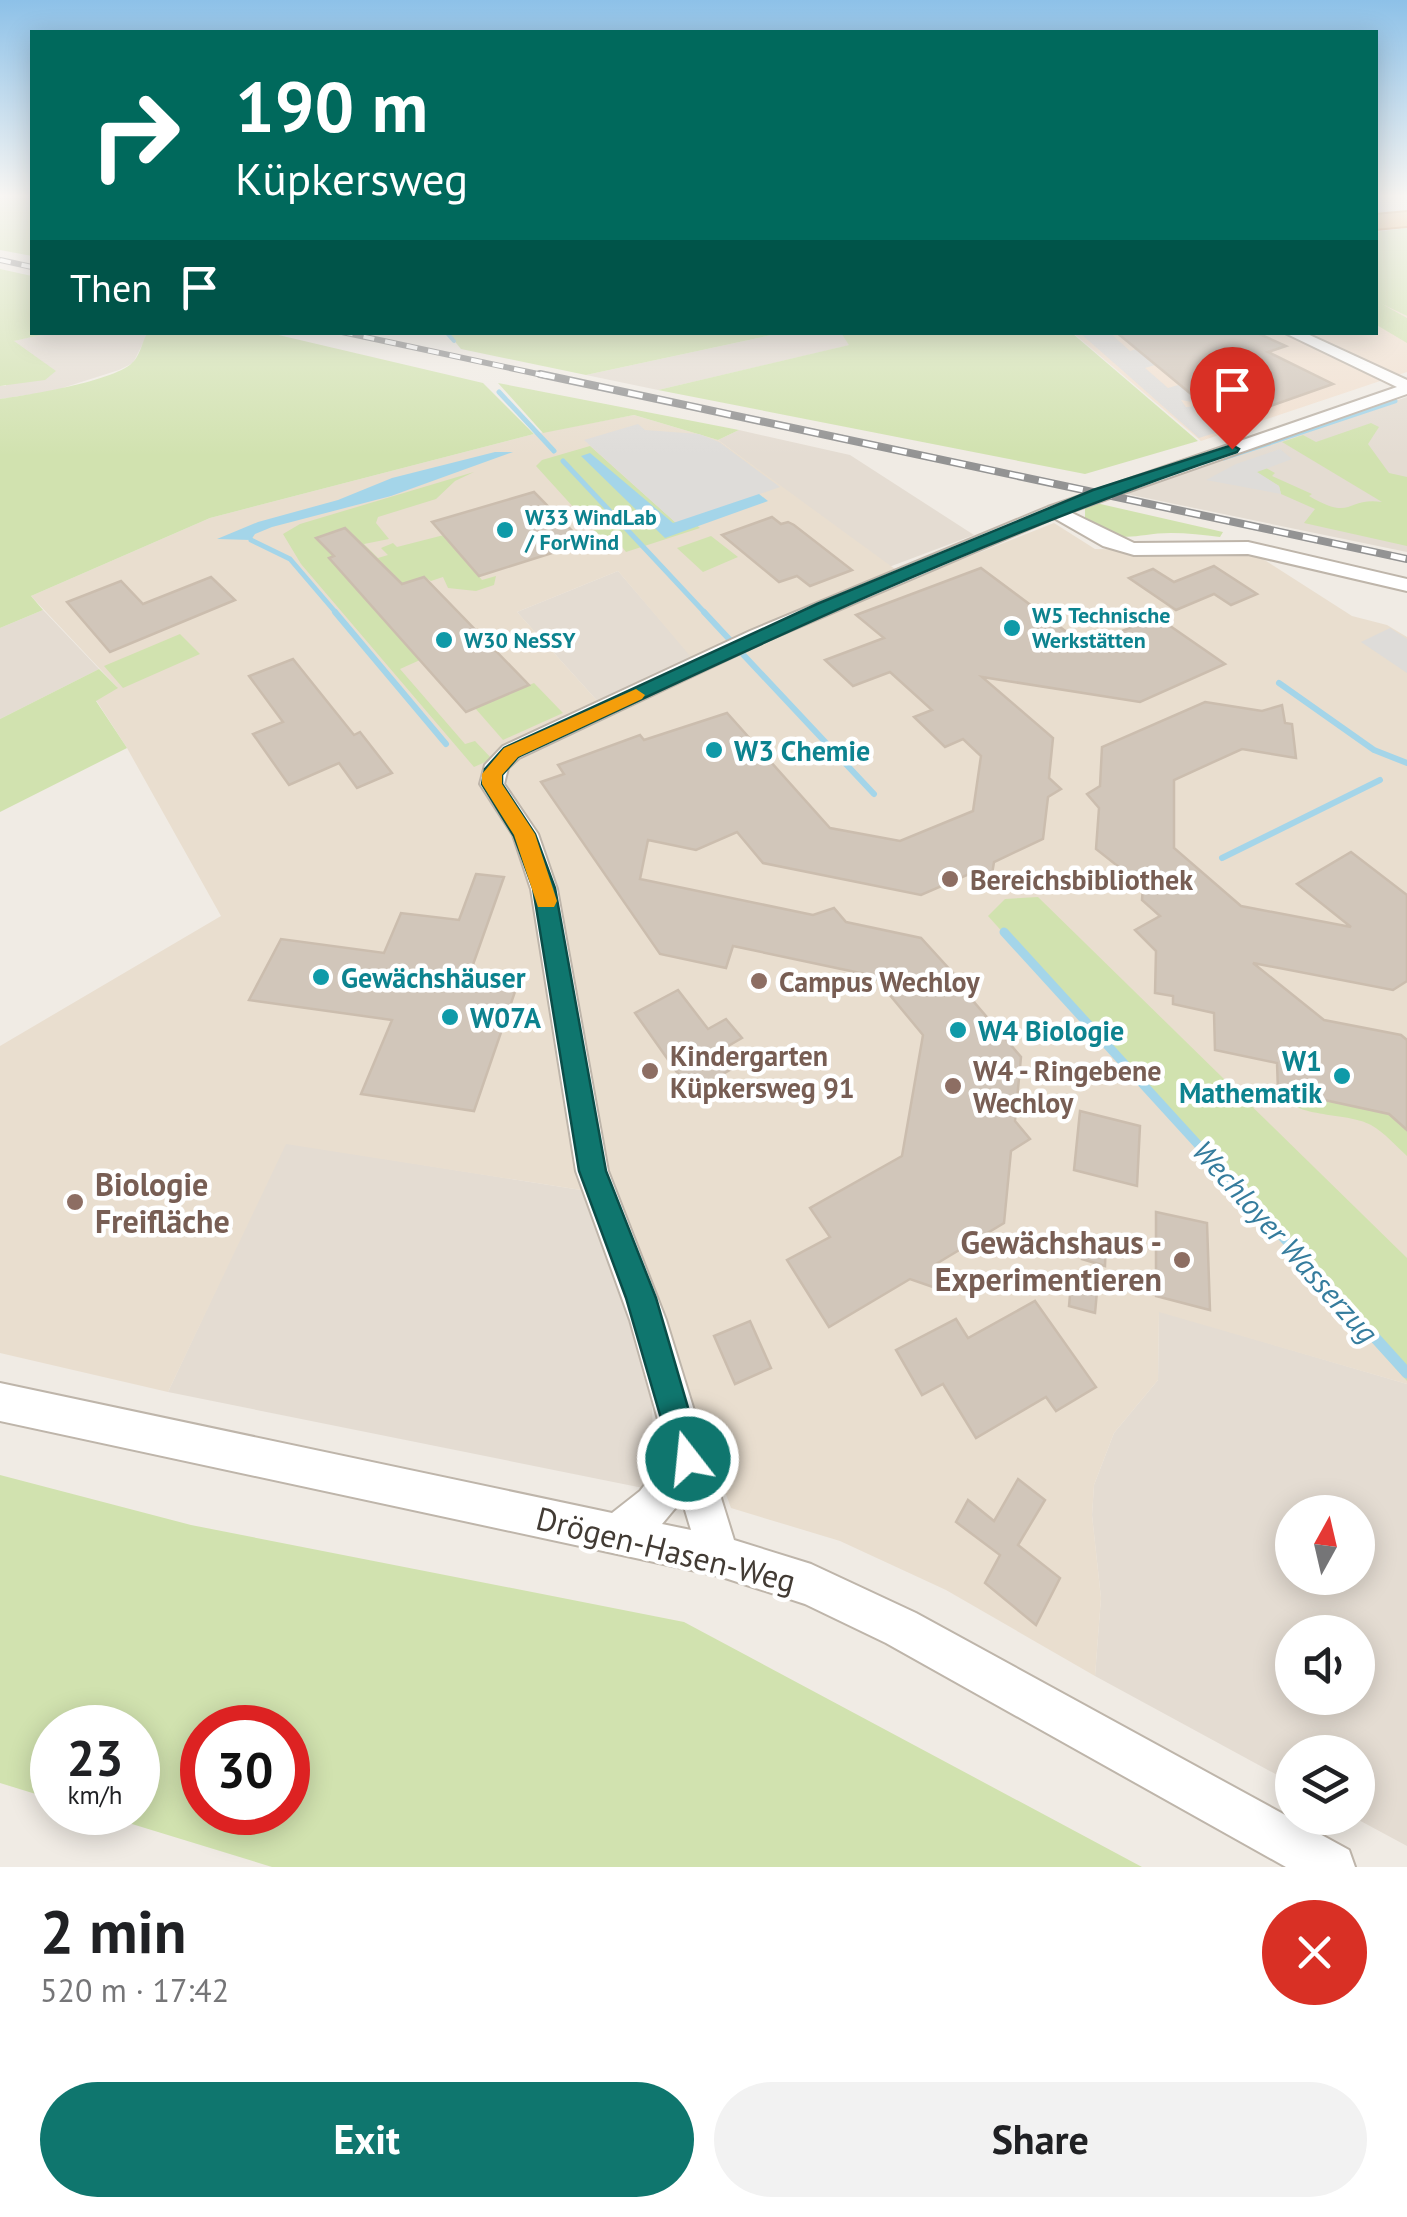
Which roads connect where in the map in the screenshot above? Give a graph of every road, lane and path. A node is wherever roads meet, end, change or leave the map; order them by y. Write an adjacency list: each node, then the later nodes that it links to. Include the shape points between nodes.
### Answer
1 (1296, 335): 2 (street)
2 (1407, 388): 3 (street)
3 (1055, 510): 4 (street, via 1128,547 1237,547); 6 (street, via 712,657 511,752 492,774 544,888 592,1171 645,1309)
4 (1407, 585)
5 (0, 1402): 7 (street, Drögen-Hasen-Weg)
6 (688, 1459): 7 (street, via 654,1505); 8 (street)
7 (617, 1534): 8 (street, Drögen-Hasen-Weg)
8 (720, 1556): 9 (street, Drögen-Hasen-Weg, via 811,1585 901,1628)
9 (1332, 1867)

